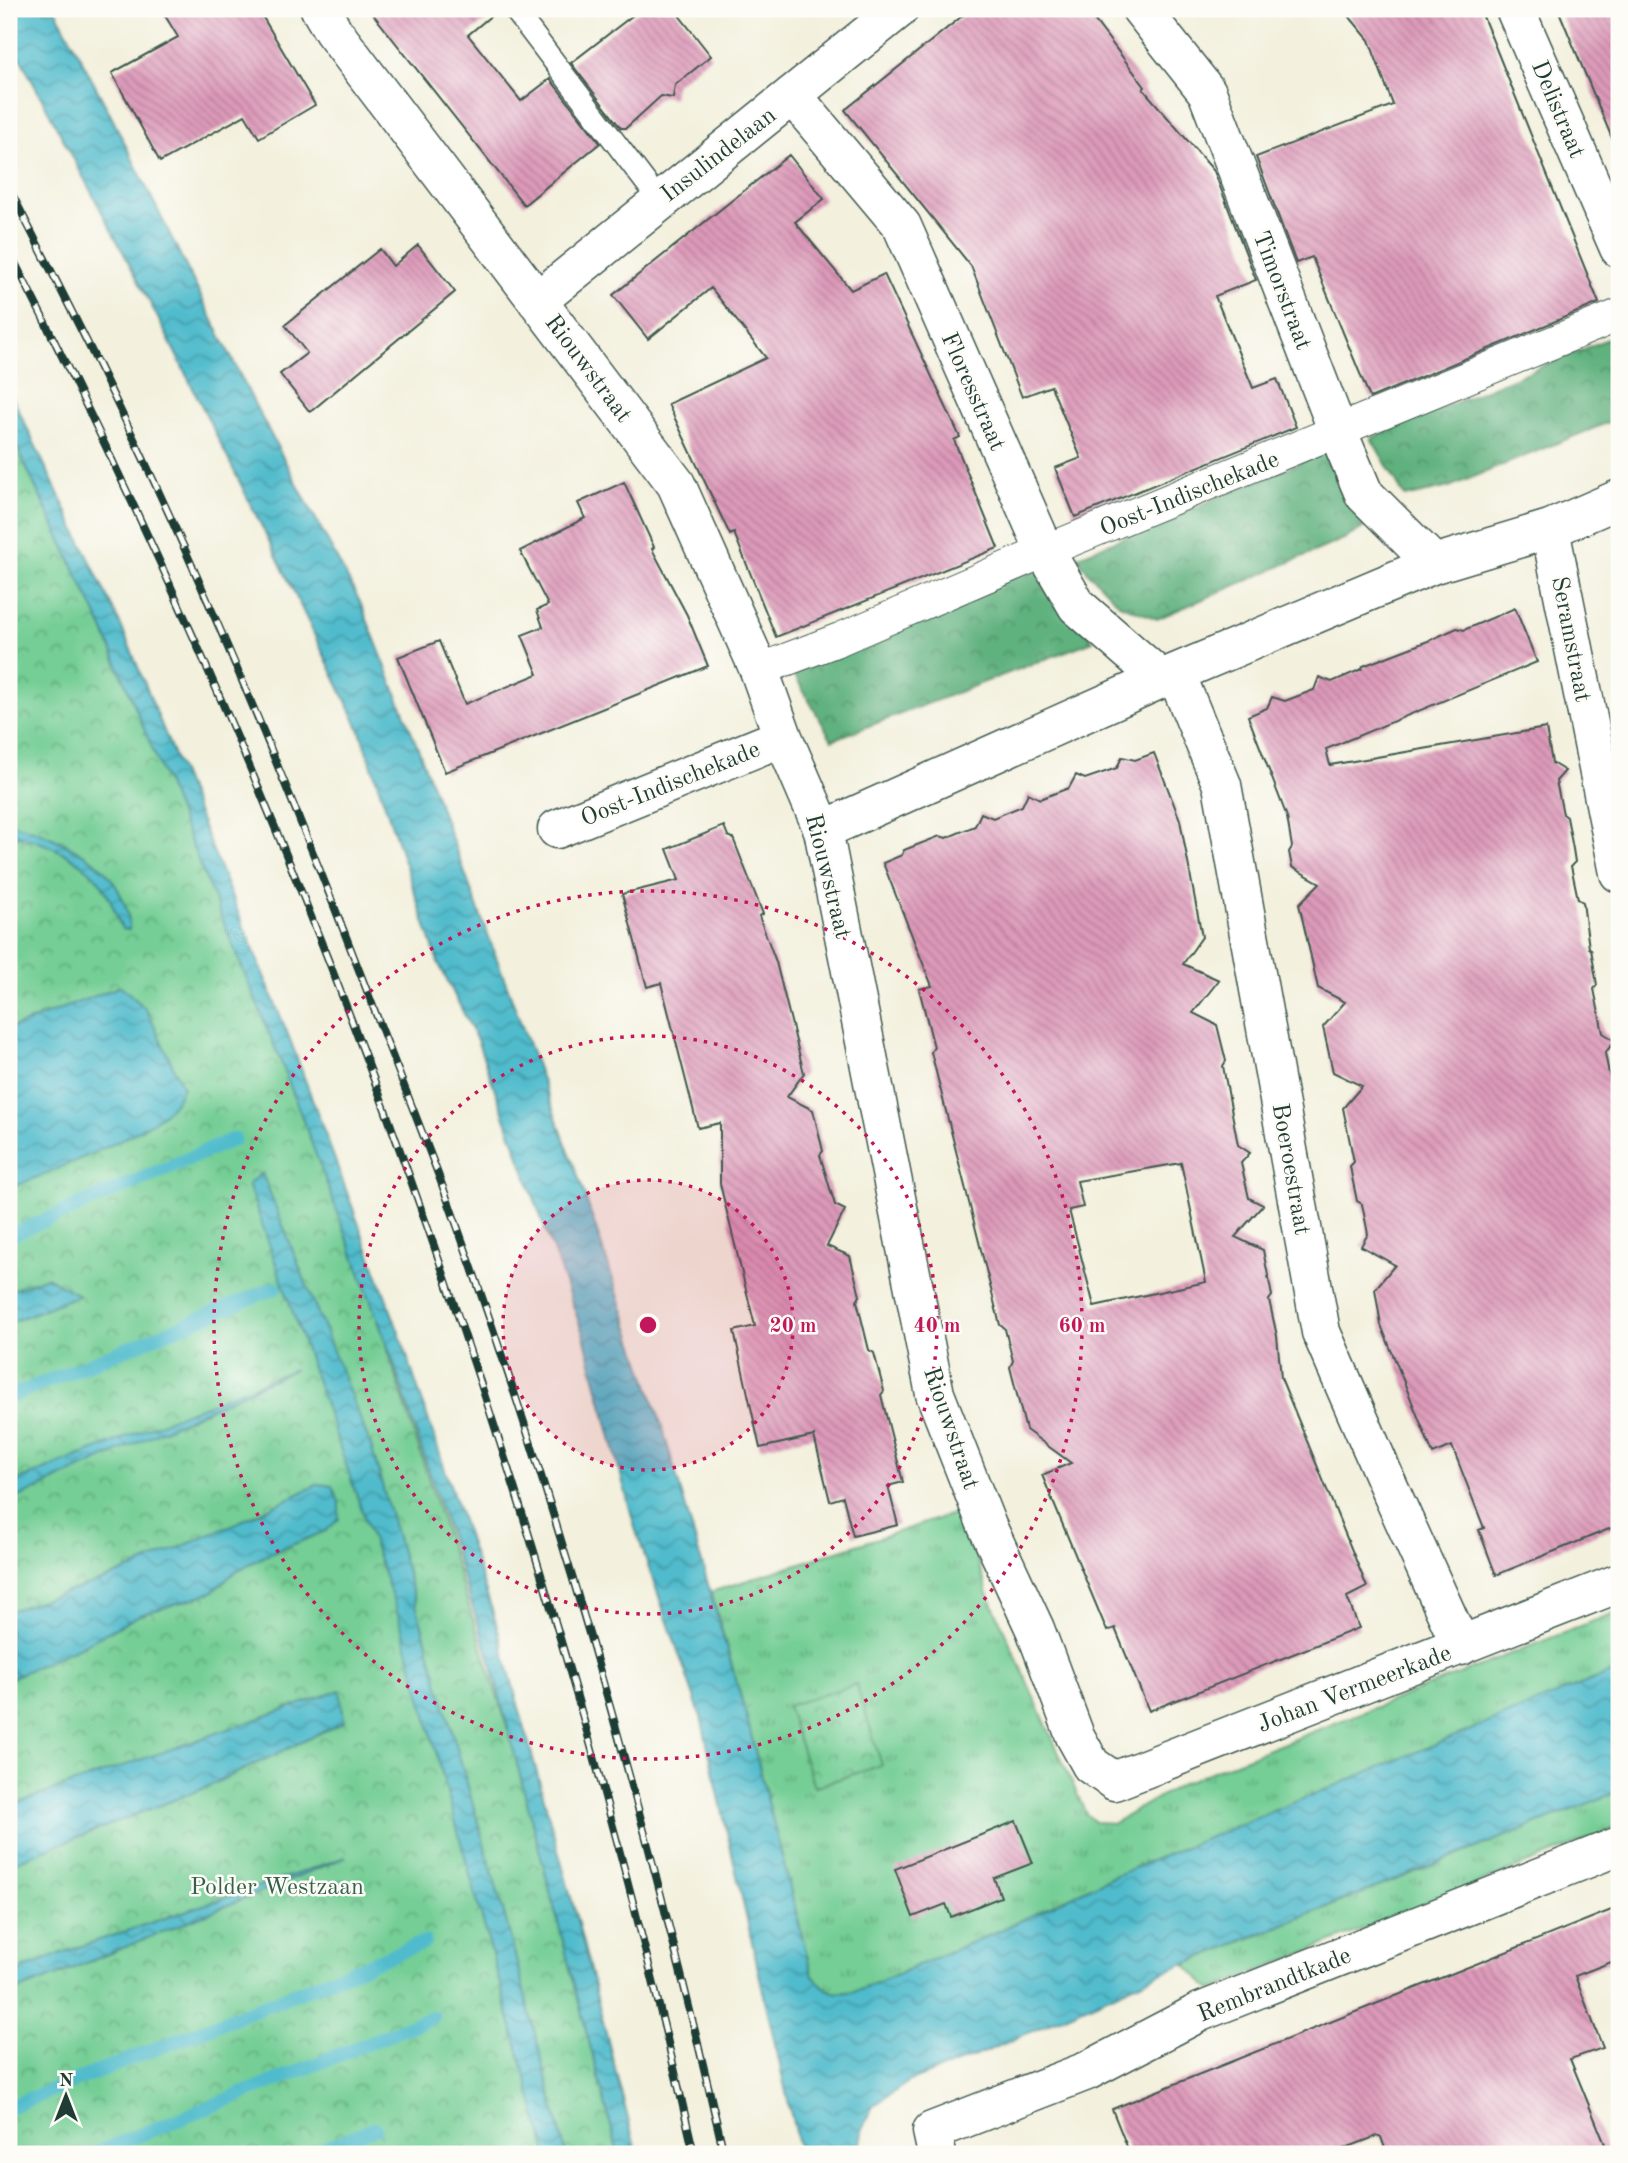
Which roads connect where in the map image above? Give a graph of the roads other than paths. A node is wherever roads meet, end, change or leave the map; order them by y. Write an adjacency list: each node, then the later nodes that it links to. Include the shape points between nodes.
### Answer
1 (320, 9): 9 (street, Riouwstraat)
2 (514, 9): 7 (lane)
3 (899, 9): 6 (street, Insulindelaan)
4 (1141, 9): 11 (street, Timorstraat, via 1208,92)
5 (1515, 9): 8 (street, Delistraat)
6 (792, 95): 7 (street, Insulindelaan); 14 (street, Floresstraat, via 902,226)
7 (659, 201): 9 (street, Insulindelaan)
8 (1619, 248)
9 (537, 301): 16 (street, Riouwstraat, via 676,484)
10 (1619, 315): 11 (street, Oost-Indischekade)
11 (1338, 432): 14 (street, Oost-Indischekade); 15 (street, Timorstraat, via 1364,494)
12 (1619, 499): 13 (street)
13 (1550, 529): 15 (street); 21 (street, Seramstraat)
14 (1045, 551): 16 (street, Oost-Indischekade); 17 (street, Floresstraat, via 1077,606)
15 (1434, 564): 17 (street)
16 (760, 670): 18 (street, Riouwstraat)
17 (1168, 677): 20 (street); 23 (street, Boeroestraat, via 1222,785 1321,1332)
18 (783, 737): 19 (street, Oost-Indischekade); 20 (street, Riouwstraat)
19 (557, 829)
20 (823, 830): 24 (street, Riouwstraat, via 935,1394)
21 (1619, 873)
22 (1619, 1584): 23 (street, Johan Vermeerkade)
23 (1461, 1646): 24 (street, Johan Vermeerkade, via 1114,1781)
24 (1091, 1765)
25 (1619, 1846): 26 (street, Rembrandtkade, via 1200,2012)
26 (934, 2142)

